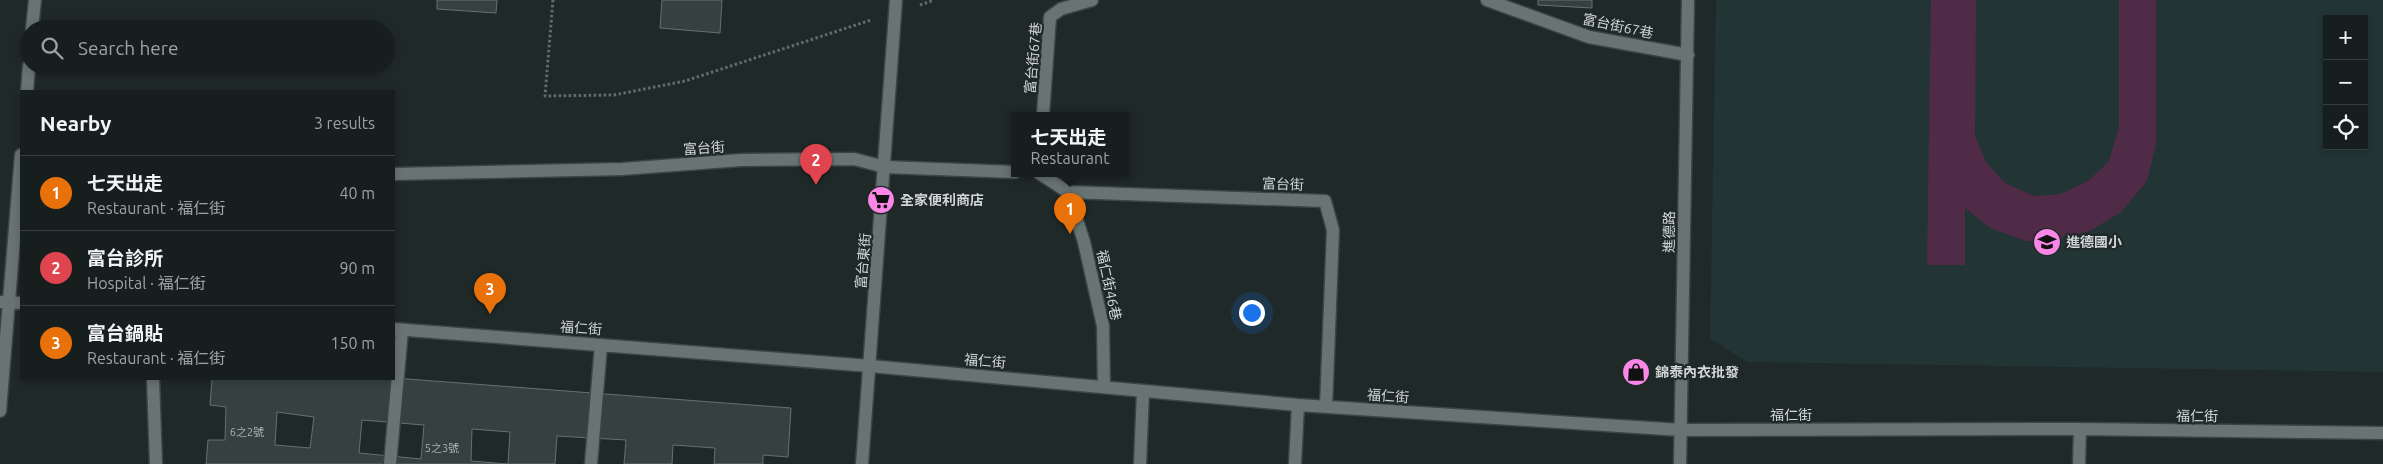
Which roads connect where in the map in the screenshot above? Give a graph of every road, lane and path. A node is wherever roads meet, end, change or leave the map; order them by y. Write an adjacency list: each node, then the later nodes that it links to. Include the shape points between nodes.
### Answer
1 (35, 0): 8 (street)
2 (553, 0): 7 (path, via 545,96 614,95 685,81)
3 (934, 0): 7 (path)
4 (1092, 0): 12 (street, 富台街67巷, via 1061,9 1050,17)
5 (1487, 0): 9 (street, 富台街67巷, via 1590,37)
6 (1688, 0): 9 (street, 進德路)
7 (896, 6): 13 (street, 富台東街)
8 (33, 20)
9 (1688, 55): 30 (street, 進德路)
10 (28, 75): 11 (street)
11 (27, 90)
12 (1043, 112)
13 (886, 167): 15 (street, 富台街); 16 (street, 富台街, via 854,159 741,160 622,169); 22 (street, 富台東街)
14 (20, 168): 19 (street)
15 (1011, 172)
16 (395, 174)
17 (1045, 177): 18 (street)
18 (1068, 192): 24 (street, 福仁街46巷, via 1084,242 1103,326); 27 (street, 富台街, via 1325,201 1333,230)
19 (10, 302): 28 (street)
20 (398, 330): 21 (street, 福仁街); 33 (street)
21 (601, 345): 22 (street, 福仁街); 34 (street)
22 (870, 366): 24 (street, 福仁街); 35 (street, 富台東街)
23 (153, 380): 32 (street)
24 (1104, 387): 25 (street, 福仁街)
25 (1143, 390): 26 (street, 福仁街); 36 (street)
26 (1298, 405): 27 (street, 福仁街); 37 (street)
27 (1326, 407): 30 (street, 福仁街)
28 (0, 411)
29 (2080, 429): 30 (street, 福仁街); 31 (street, 福仁街); 39 (street)
30 (1680, 430): 38 (street, 進德路)
31 (2383, 433)
32 (156, 464)
33 (390, 464)
34 (591, 464)
35 (862, 464)
36 (1140, 464)
37 (1295, 464)
38 (1680, 464)
39 (2079, 464)

